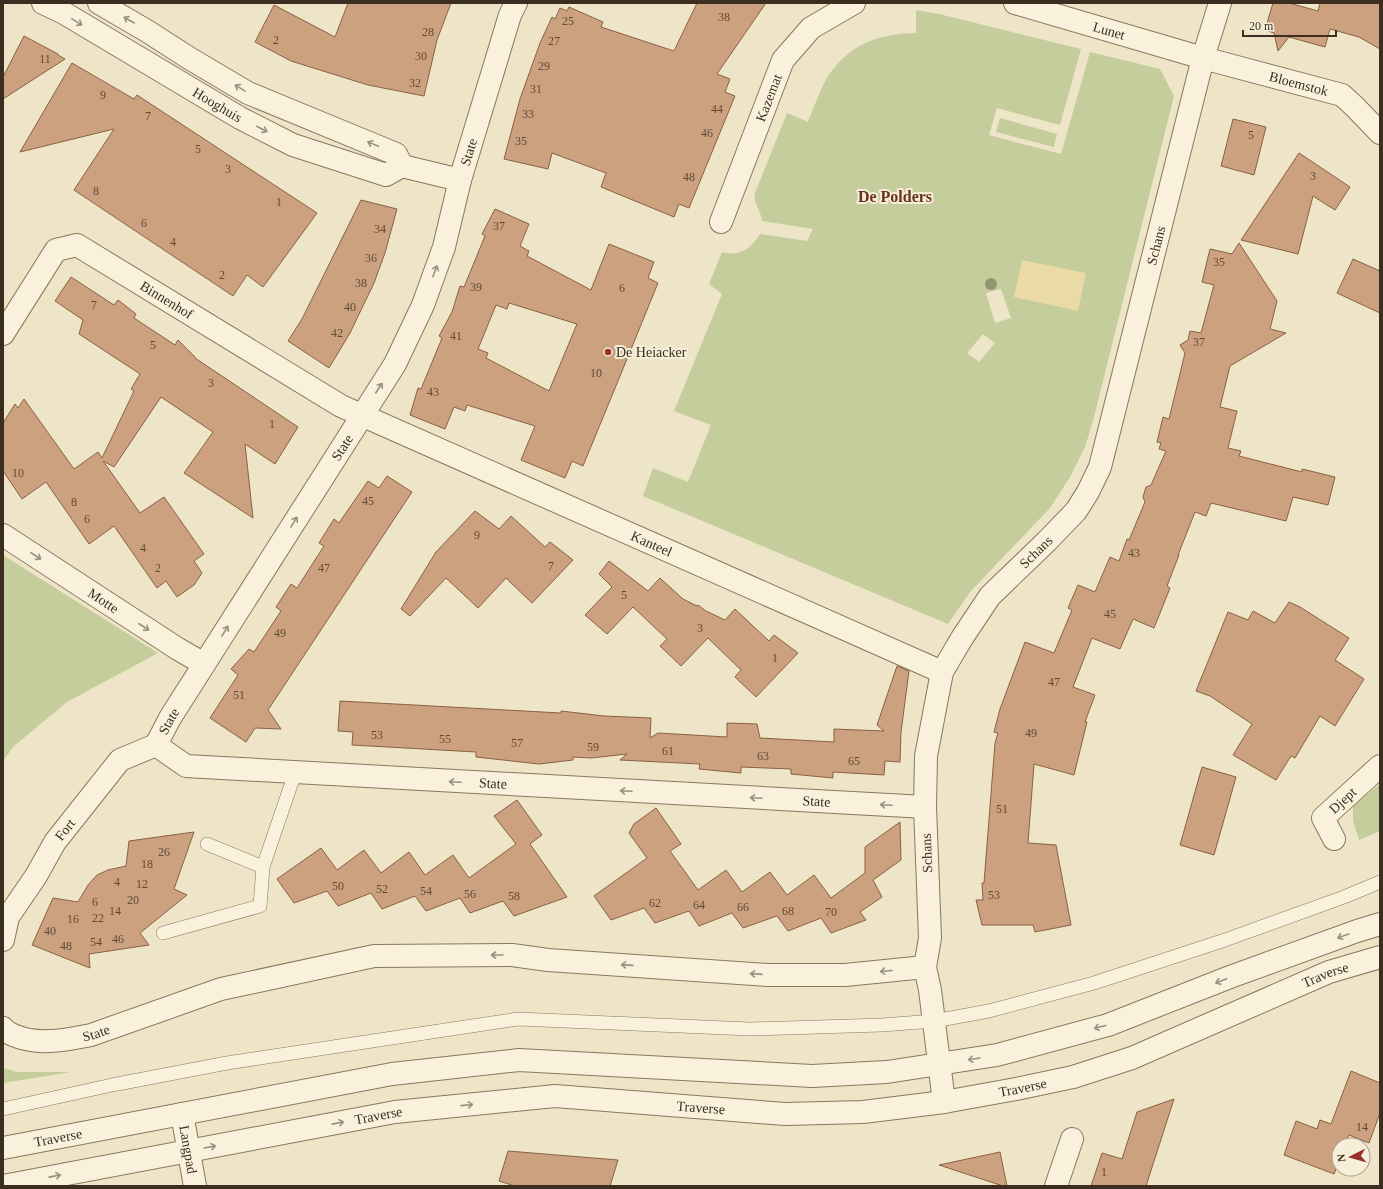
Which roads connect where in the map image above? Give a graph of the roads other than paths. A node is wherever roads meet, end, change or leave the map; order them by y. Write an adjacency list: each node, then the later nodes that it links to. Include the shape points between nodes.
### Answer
1 (43, 3): 9 (street, Hooghuis, one-way to 9, via 240,118 293,145 386,175)
2 (99, 3): 9 (street, Hooghuis, one-way to 2, via 396,154 248,93)
3 (516, 3): 10 (street, State, via 510,15)
4 (854, 3): 11 (street, Kazemat, via 811,28 783,60)
5 (1015, 3): 7 (street, Lunet)
6 (1220, 3): 7 (street, Schans)
7 (1203, 58): 8 (street, Bloemstok, via 1342,95); 16 (street, Schans, via 1100,466 1076,511 990,596)
8 (1380, 133)
9 (402, 166): 10 (street)
10 (460, 180): 13 (street, State, one-way to 10, via 395,364 423,305 444,247)
11 (720, 222)
12 (3, 334): 13 (street, Binnenhof, via 56,250 76,245 342,406)
13 (362, 415): 15 (street, State, one-way to 13); 16 (street, Kanteel)
14 (3, 535): 15 (street, Motte, one-way to 15)
15 (204, 664): 17 (street, State)
16 (942, 672): 20 (street, Schans, via 926,756)
17 (156, 745): 19 (street, State, via 186,766); 27 (street, Fort, via 120,760 55,842 8,917)
18 (1380, 766): 21 (street, Djept, via 1323,818)
19 (295, 773): 20 (street, State, one-way to 19); 23 (lane)
20 (925, 806): 29 (street, Schans, via 930,938)
21 (1334, 840)
22 (207, 844): 23 (lane)
23 (263, 867): 26 (lane, via 260,906)
24 (1380, 882): 30 (lane, via 1226,940 1094,983 989,1011)
25 (1380, 924): 32 (street, Traverse, one-way to 32, via 1108,1025 997,1056)
26 (163, 933)
27 (3, 940)
28 (1380, 957): 33 (street, Traverse, via 1330,972 1125,1060 1073,1077)
29 (925, 967): 30 (street, Schans); 31 (street, State, one-way to 31, via 845,974 768,975 548,960 512,955 374,956 221,989 91,1035 69,1040 44,1042 20,1038)
30 (934, 1021): 32 (street, Schans); 34 (lane, via 750,1029 518,1019 227,1064 112,1085)
31 (3, 1028)
32 (939, 1064): 33 (street, Schans); 35 (street, Traverse, via 887,1072 812,1076 518,1060 392,1074)
33 (944, 1102): 38 (street, Traverse, one-way to 33, via 395,1112 555,1096 785,1114 863,1112)
34 (3, 1109)
35 (182, 1114): 37 (street, Traverse); 38 (street, Langpad)
36 (1072, 1139): 41 (street)
37 (3, 1148)
38 (189, 1151): 39 (street, Traverse, one-way to 38); 40 (street, Langpad)
39 (3, 1186)
40 (195, 1186)
41 (1056, 1186)

